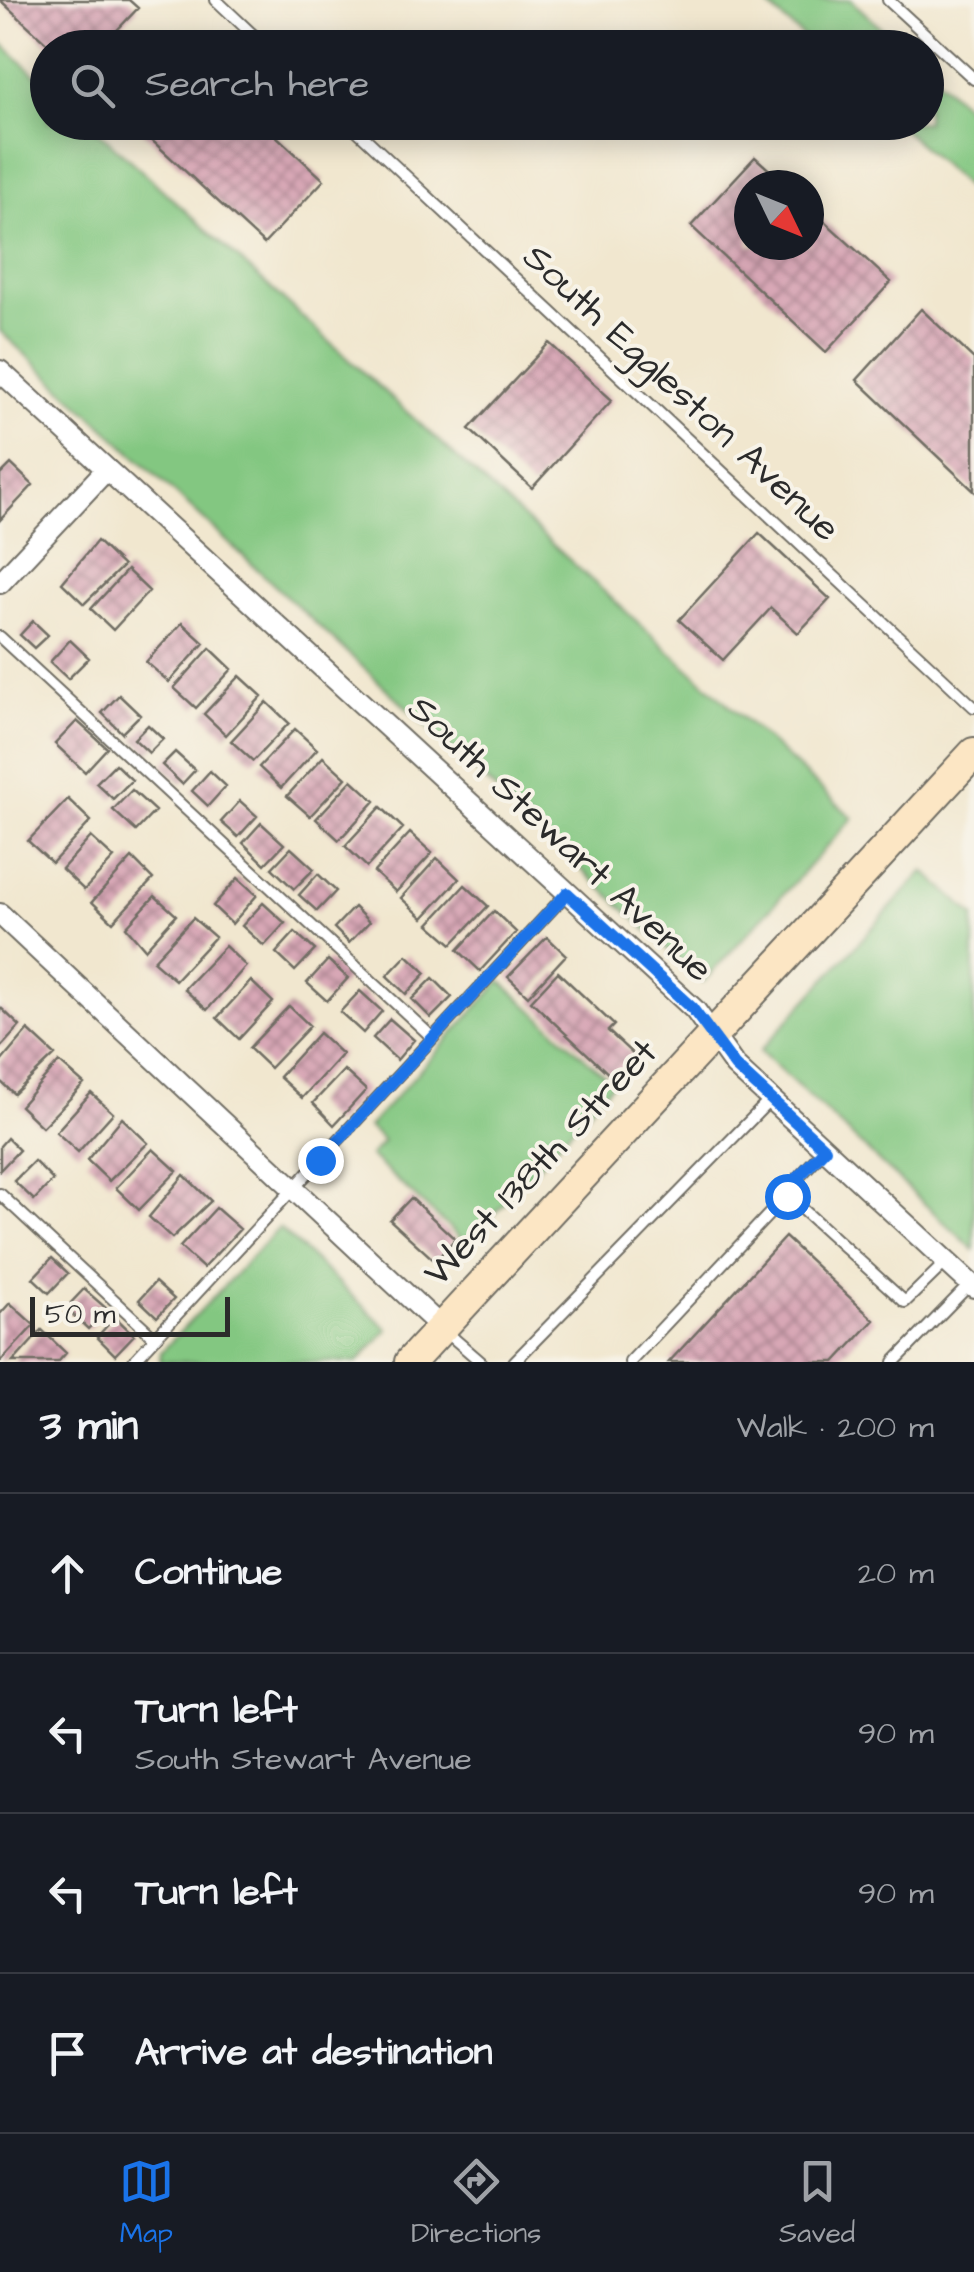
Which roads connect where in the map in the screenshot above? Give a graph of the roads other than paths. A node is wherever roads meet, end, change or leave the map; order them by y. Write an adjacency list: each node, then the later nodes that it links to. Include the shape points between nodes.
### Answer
1 (216, 0): 3 (lane)
2 (888, 0): 4 (lane)
3 (248, 30)
4 (920, 30)
5 (944, 52): 6 (lane)
6 (974, 80)
7 (367, 140): 12 (lane, South Eggleston Avenue)
8 (0, 371): 9 (street, South Stewart Avenue)
9 (106, 470): 10 (street); 14 (street, South Stewart Avenue)
10 (0, 584)
11 (0, 637): 17 (lane)
12 (974, 707)
13 (974, 753): 16 (street, West 138th Street)
14 (567, 893): 16 (street, South Stewart Avenue); 17 (lane)
15 (0, 914): 20 (street)
16 (713, 1035): 18 (street, South Stewart Avenue); 25 (street, West 138th Street)
17 (433, 1038): 20 (lane)
18 (771, 1099): 19 (street, South Stewart Avenue); 30 (lane)
19 (825, 1149): 22 (lane); 23 (street, South Stewart Avenue)
20 (294, 1189): 25 (street); 26 (lane)
21 (0, 1194): 26 (lane)
22 (787, 1196): 23 (lane, via 906,1302); 31 (lane)
23 (946, 1261): 24 (street, South Stewart Avenue)
24 (972, 1285): 32 (lane)
25 (442, 1328): 28 (street, West 138th Street); 29 (lane)
26 (155, 1338): 27 (lane)
27 (133, 1362)
28 (410, 1362)
29 (481, 1362)
30 (514, 1362)
31 (630, 1362)
32 (894, 1362)

